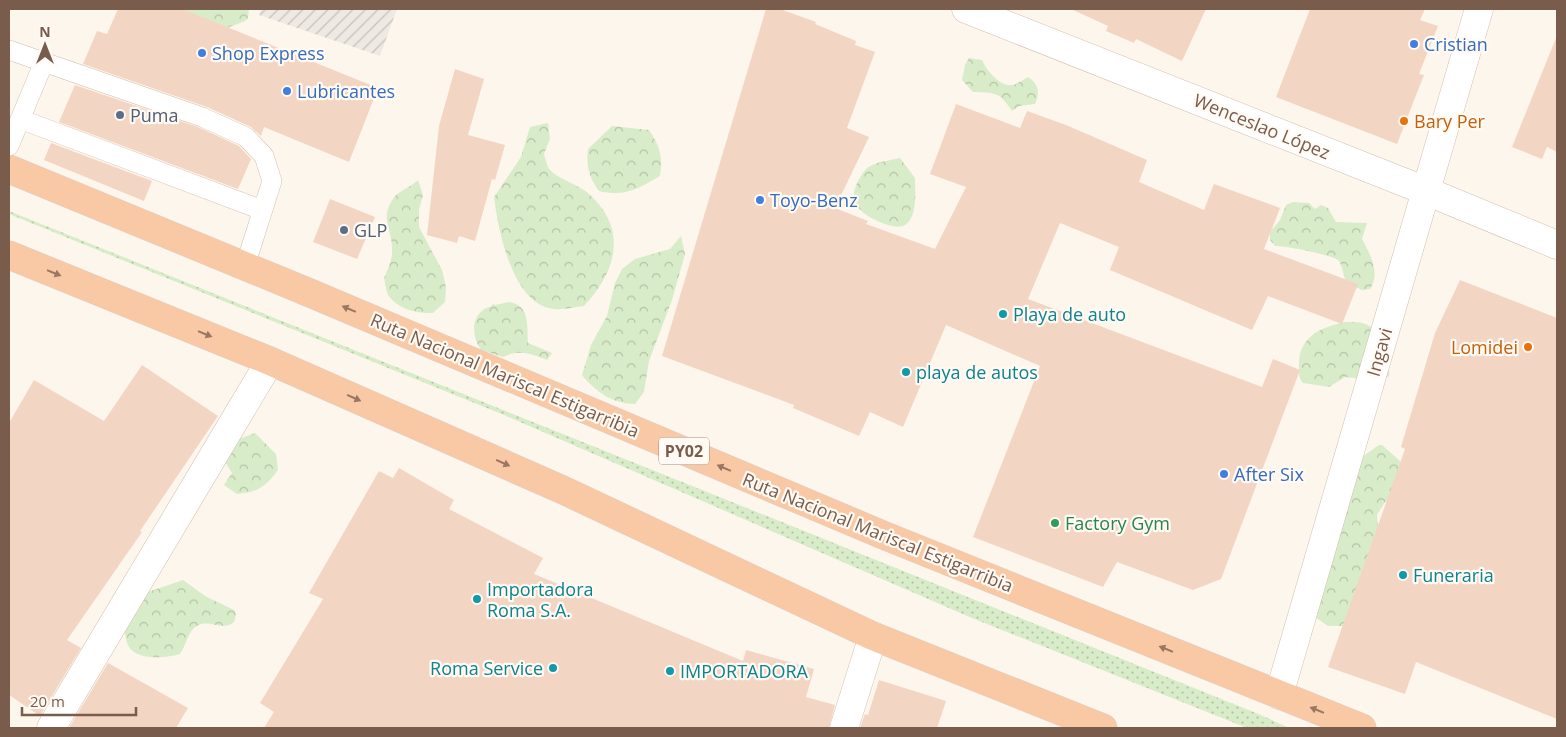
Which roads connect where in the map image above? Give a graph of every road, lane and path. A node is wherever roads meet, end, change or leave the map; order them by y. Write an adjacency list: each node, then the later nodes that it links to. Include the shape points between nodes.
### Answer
1 (966, 9): 8 (street, Wenceslao López)
2 (1479, 9): 8 (street, Ingavi)
3 (9, 50): 4 (lane)
4 (44, 62): 5 (lane); 9 (lane, via 202,117 246,137 264,156 272,181)
5 (20, 119): 6 (lane); 9 (lane)
6 (9, 146)
7 (9, 169): 12 (highway, Ruta Nacional Mariscal Estigarribia / PY02)
8 (1426, 191): 10 (street, Wenceslao López); 15 (street, Ingavi)
9 (262, 210): 12 (lane)
10 (1557, 245)
11 (9, 255): 13 (highway, one-way to 13)
12 (245, 266): 15 (highway, Ruta Nacional Mariscal Estigarribia / PY02, one-way to 12, via 883,535)
13 (270, 361): 14 (highway, one-way to 14, via 563,490); 16 (street)
14 (873, 636): 17 (street); 18 (highway)
15 (1279, 695): 19 (highway, Ruta Nacional Mariscal Estigarribia / PY02, one-way to 15)
16 (51, 728)
17 (844, 728)
18 (1103, 728)
19 (1362, 728)

